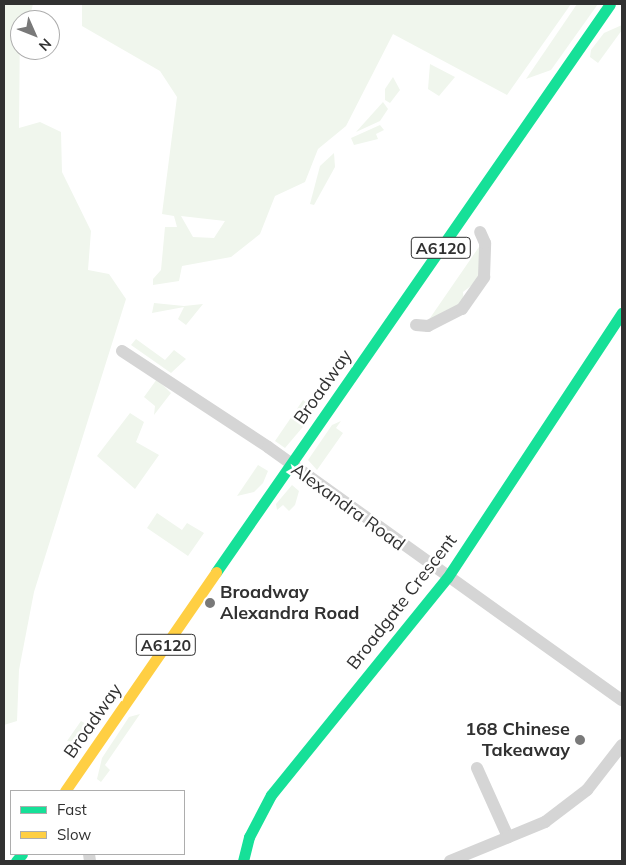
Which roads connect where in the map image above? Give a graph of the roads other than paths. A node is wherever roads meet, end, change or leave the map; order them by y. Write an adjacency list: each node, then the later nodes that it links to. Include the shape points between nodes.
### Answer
1 (610, 4): 6 (main road, Broadway / A6120)
2 (480, 232): 4 (street, via 484,244 484,277 462,308 428,326)
3 (622, 313): 7 (main road, Broadgate Crescent)
4 (416, 325)
5 (122, 350): 6 (street, Alexandra Road)
6 (290, 466): 7 (street, Alexandra Road); 11 (main road, Broadway / A6120)
7 (447, 578): 8 (street, Alexandra Road); 15 (main road, Broadgate Crescent, via 271,795 249,837)
8 (622, 700)
9 (622, 745): 12 (street, via 586,790 545,822)
10 (477, 768): 12 (street)
11 (71, 789)
12 (508, 837): 16 (street)
13 (4, 859): 14 (street)
14 (7, 861)
15 (243, 861)
16 (450, 861)

